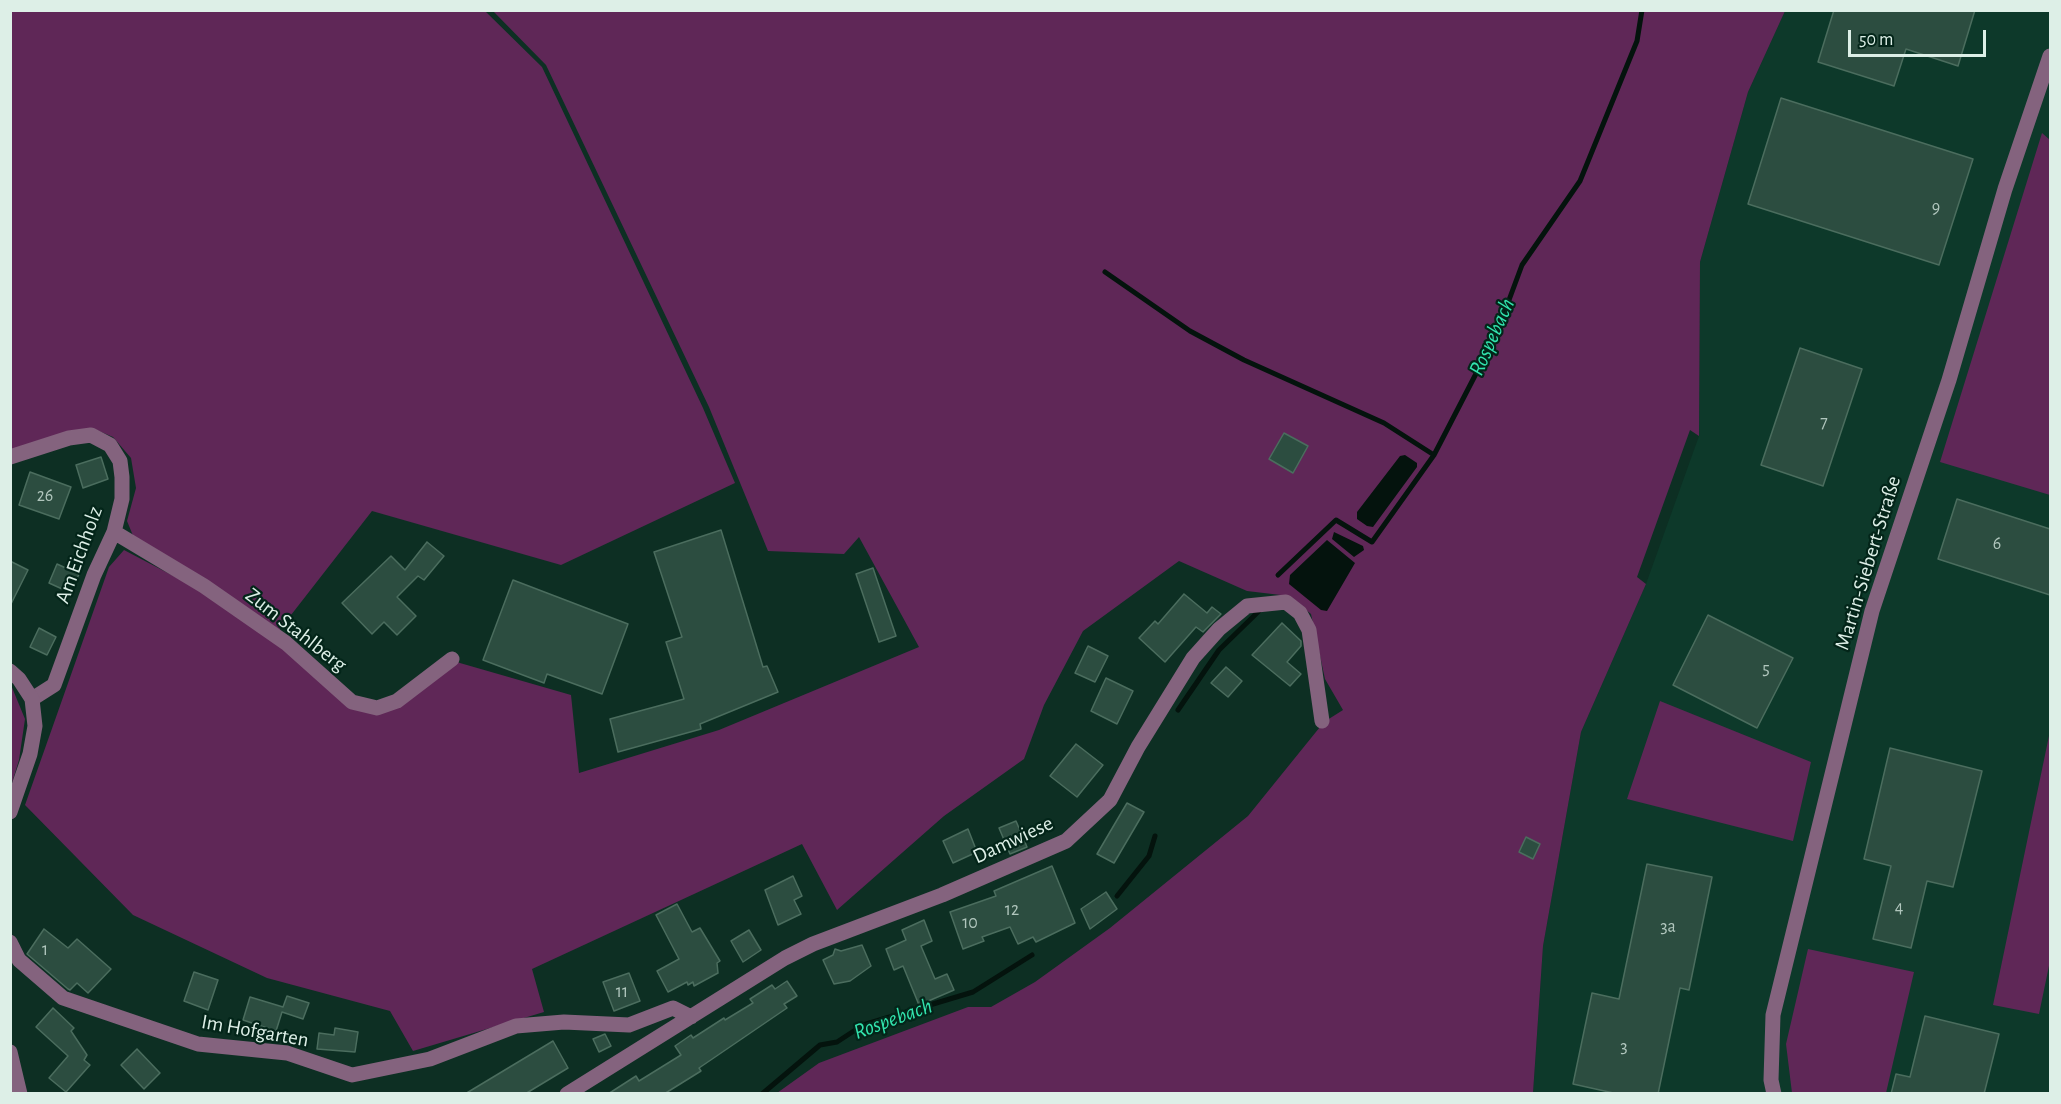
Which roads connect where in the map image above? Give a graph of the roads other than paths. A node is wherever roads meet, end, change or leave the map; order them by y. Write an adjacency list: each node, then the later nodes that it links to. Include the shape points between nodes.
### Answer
1 (2050, 56): 14 (street, Martin-Siebert-Straße, via 1872,611 1773,1015)
2 (10, 457): 3 (street, Am Eichholz, via 91,435 110,445 120,461 122,477 122,499)
3 (114, 532): 4 (street, Zum Stahlberg, via 204,586 286,643 352,702 377,708 397,701); 6 (street, Am Eichholz, via 54,685)
4 (452, 659)
5 (10, 671): 6 (street)
6 (32, 699): 8 (street, via 35,726 30,754)
7 (1322, 721): 10 (street, Damwiese, via 1309,630 1300,613 1286,602 1247,606 1193,658 1137,747 1110,800 1066,841 942,895 813,944)
8 (10, 812)
9 (10, 942): 10 (street, Im Hofgarten, via 19,960 63,999 198,1044 287,1053 352,1075 430,1059 516,1026 564,1022 629,1025 673,1008)
10 (690, 1017): 13 (street, Damwiese)
11 (10, 1052): 12 (street)
12 (20, 1094)
13 (567, 1094)
14 (1774, 1094)

